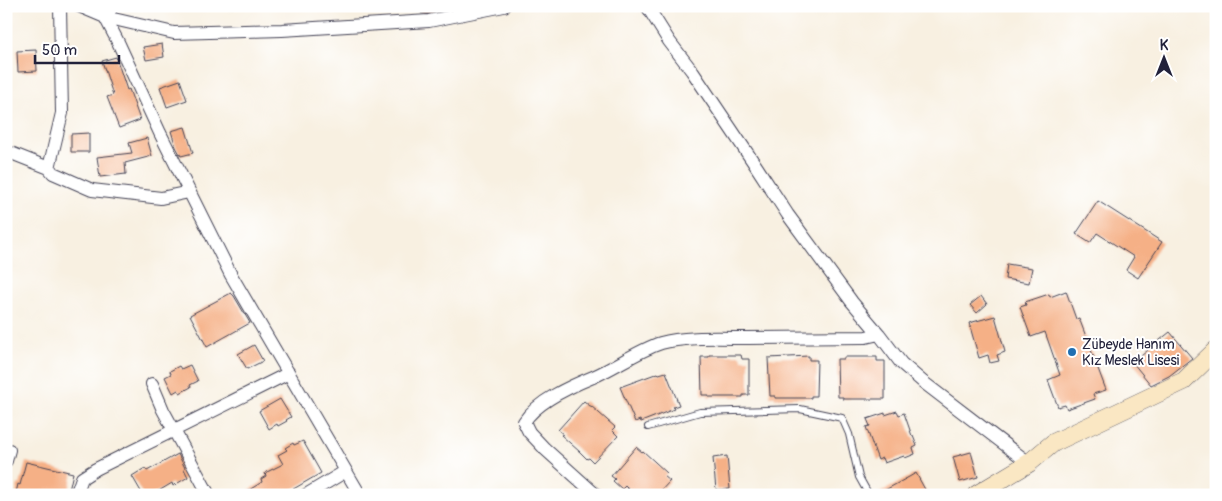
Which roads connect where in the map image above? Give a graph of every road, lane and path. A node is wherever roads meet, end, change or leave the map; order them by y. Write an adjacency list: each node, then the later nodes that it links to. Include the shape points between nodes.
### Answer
1 (60, 6): 8 (street, via 62,113)
2 (79, 6): 6 (street)
3 (113, 6): 6 (street)
4 (504, 6): 6 (street, via 429,21 174,33)
5 (647, 6): 10 (street, via 788,215)
6 (105, 17): 9 (street)
7 (6, 151): 8 (street)
8 (49, 168): 9 (street, via 53,173 92,190 161,198)
9 (189, 192): 12 (street, via 232,275)
10 (879, 334): 18 (street, via 901,363 923,382); 24 (street, via 866,338 674,340 661,343 564,390 524,422 545,449)
11 (1216, 350): 18 (street, via 1184,381 1053,443)
12 (289, 373): 15 (street); 19 (street)
13 (152, 384): 15 (street)
14 (648, 427): 25 (lane, via 700,412 800,409 842,418 850,434 859,477)
15 (174, 431): 20 (street, via 82,478); 21 (street)
16 (6, 449): 17 (street)
17 (6, 461)
18 (1029, 463): 26 (street)
19 (346, 471): 22 (street); 23 (street)
20 (76, 495)
21 (209, 495)
22 (306, 495)
23 (360, 495)
24 (596, 495)
25 (869, 495)
26 (976, 495)

